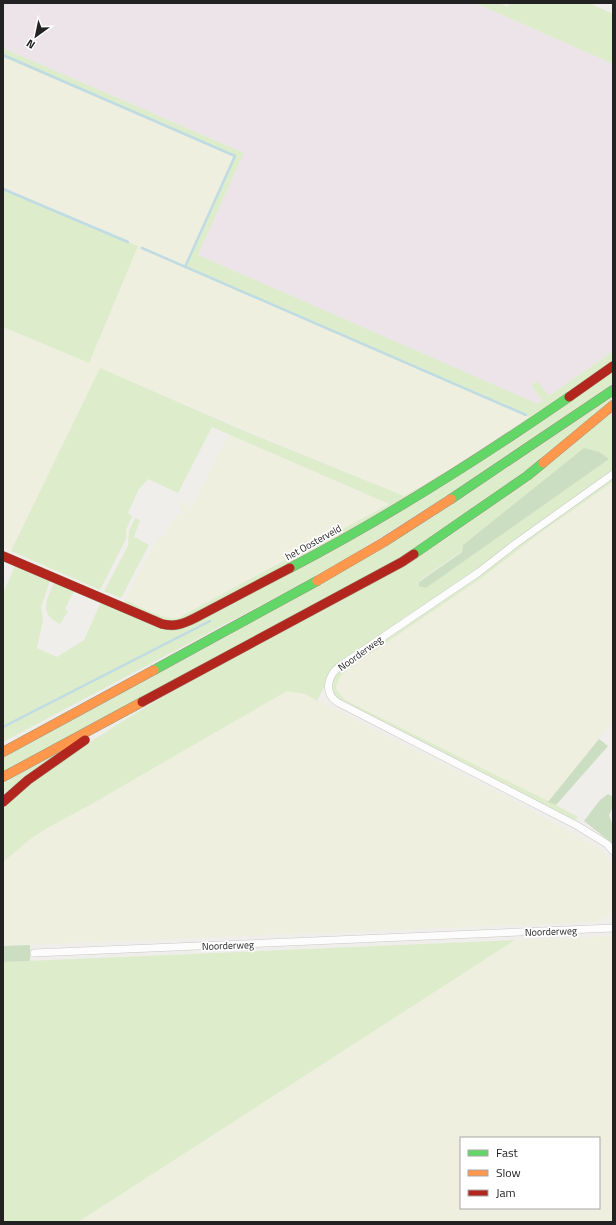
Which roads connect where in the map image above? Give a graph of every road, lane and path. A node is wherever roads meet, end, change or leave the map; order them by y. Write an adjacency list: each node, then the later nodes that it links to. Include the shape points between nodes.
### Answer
1 (613, 366): 5 (main road, het Oosterveld, via 514,435 393,510 180,624 162,624)
2 (613, 390): 7 (main road, via 474,485 383,542 180,656)
3 (613, 405): 6 (main road, via 527,476 402,562)
4 (613, 474): 10 (street, Noorderweg, via 479,572 340,666 333,674 328,688 330,696 337,702 576,825 607,844)
5 (3, 556)
6 (130, 708): 8 (main road); 9 (main road, via 28,780)
7 (3, 751)
8 (3, 777)
9 (3, 802)
10 (613, 851)
11 (613, 928): 12 (street, Noorderweg)
12 (34, 953)

